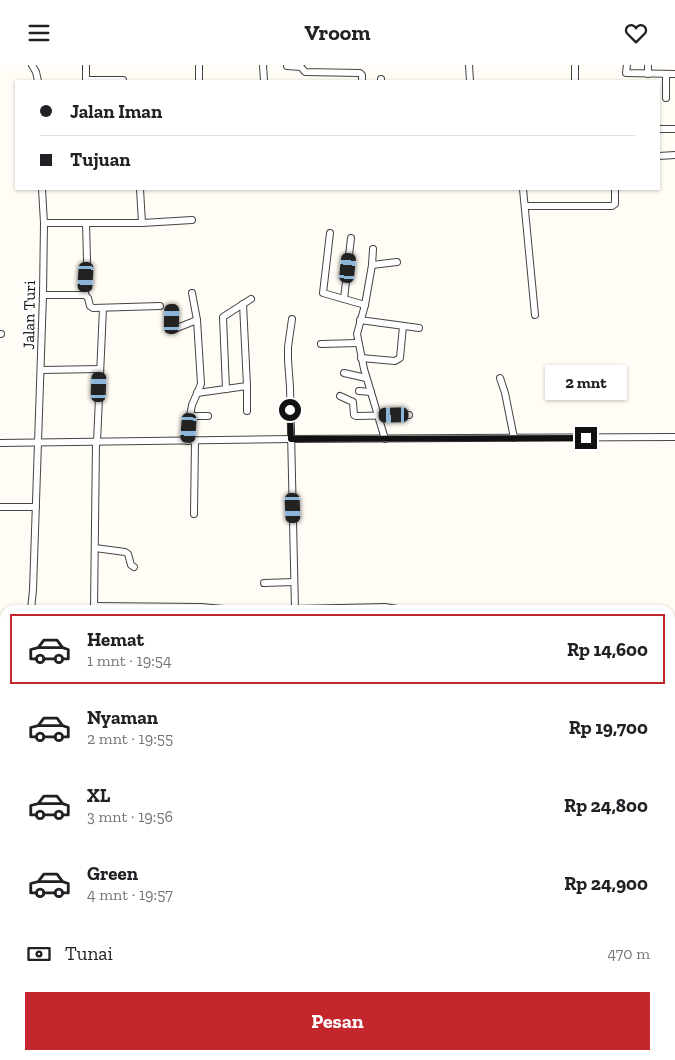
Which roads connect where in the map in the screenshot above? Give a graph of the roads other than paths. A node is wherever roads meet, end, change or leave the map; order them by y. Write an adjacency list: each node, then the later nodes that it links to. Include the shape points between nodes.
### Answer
1 (32, 65): 17 (street)
2 (86, 65): 18 (street)
3 (199, 65): 19 (street)
4 (263, 65): 20 (street)
5 (342, 65): 14 (street)
6 (469, 65): 22 (street)
7 (575, 65): 23 (street)
8 (627, 65): 16 (street, via 626,73)
9 (648, 65): 16 (street)
10 (668, 65): 15 (street)
11 (287, 66): 12 (street)
12 (301, 66): 13 (street, via 305,72)
13 (322, 69): 14 (street)
14 (342, 73): 21 (street, via 360,73)
15 (670, 74): 16 (street); 24 (street)
16 (646, 76)
17 (38, 80)
18 (86, 80)
19 (199, 80)
20 (264, 80)
21 (362, 80)
22 (470, 80)
23 (574, 80)
24 (666, 98)
25 (660, 129): 26 (street)
26 (675, 129)
27 (675, 155): 28 (street)
28 (660, 156)
29 (42, 190): 35 (street, Jalan Turi)
30 (140, 190): 37 (street)
31 (523, 190): 33 (street)
32 (615, 190): 33 (street, via 612,207)
33 (525, 207): 55 (street)
34 (192, 220): 37 (street)
35 (44, 223): 36 (street); 46 (street, Jalan Turi)
36 (86, 223): 37 (street); 47 (street)
37 (142, 223)
38 (330, 233): 45 (street)
39 (351, 238): 49 (street)
40 (397, 262): 42 (street)
41 (372, 265): 42 (street); 42 (street, via 373,249); 51 (street)
42 (381, 265)
43 (315, 291): 45 (street)
44 (192, 293): 57 (street)
45 (323, 293): 49 (street)
46 (43, 295): 47 (street); 65 (street, Jalan Turi)
47 (85, 295): 53 (street, via 91,307)
48 (251, 299): 50 (street)
49 (344, 299): 51 (street)
50 (243, 304): 69 (street); 70 (street, via 223,317)
51 (365, 305): 58 (street)
52 (160, 306): 53 (street)
53 (103, 308): 64 (street)
54 (173, 308): 57 (street, via 172,330)
55 (534, 315)
56 (292, 319): 82 (street, via 288,347)
57 (197, 320): 73 (street, via 201,384)
58 (360, 320): 59 (street); 61 (street)
59 (403, 327): 60 (street); 63 (street, via 399,359)
60 (418, 328)
61 (358, 343): 62 (street); 63 (street)
62 (321, 344)
63 (361, 358): 67 (street)
64 (100, 369): 65 (street); 85 (street)
65 (42, 370): 87 (street, Jalan Turi)
66 (344, 373): 67 (street)
67 (366, 378): 72 (street)
68 (500, 379): 81 (street)
69 (247, 386): 70 (street); 75 (street)
70 (226, 389): 73 (street)
71 (359, 391): 72 (street)
72 (371, 392): 79 (street)
73 (197, 393): 77 (street)
74 (340, 397): 79 (street, via 353,402 354,416)
75 (248, 411)
76 (409, 415): 79 (street)
77 (190, 416): 78 (street); 84 (street)
78 (208, 416)
79 (379, 416): 83 (street)
80 (675, 437): 81 (street)
81 (514, 438): 83 (street)
82 (291, 439): 83 (street); 84 (street); 93 (street)
83 (385, 439)
84 (192, 441): 85 (street); 90 (street)
85 (97, 442): 87 (street); 91 (street)
86 (0, 443): 87 (street)
87 (38, 443): 89 (street, Jalan Turi)
88 (0, 507): 89 (street)
89 (36, 507): 95 (street, Jalan Turi)
90 (194, 514)
91 (95, 548): 92 (street, via 125,552); 96 (street)
92 (134, 567)
93 (294, 582): 94 (street); 97 (street)
94 (264, 583)
95 (32, 605)
96 (94, 605)
97 (295, 605)

